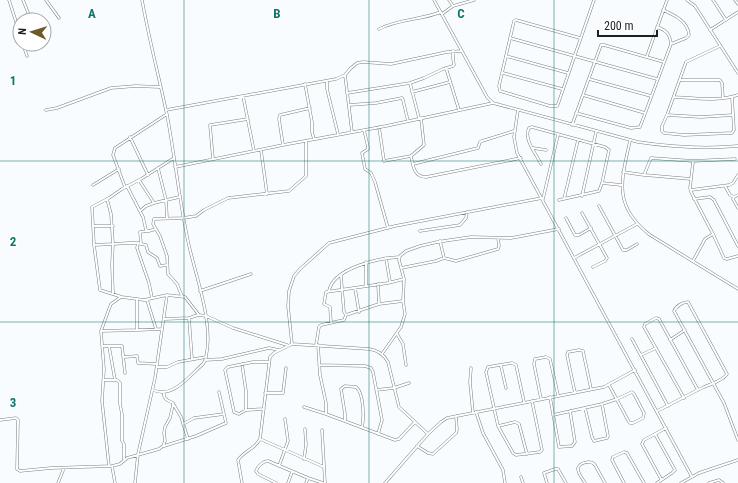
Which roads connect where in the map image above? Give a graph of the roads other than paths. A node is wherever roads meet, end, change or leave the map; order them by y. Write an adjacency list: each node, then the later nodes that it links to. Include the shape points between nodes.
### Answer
1 (9, 0): 16 (street)
2 (24, 0): 17 (street)
3 (46, 0): 20 (street)
4 (142, 0): 50 (street)
5 (434, 0): 19 (street)
6 (449, 0): 14 (street)
7 (474, 0): 14 (street)
8 (594, 0): 26 (street)
9 (667, 0): 15 (street)
10 (687, 0): 24 (street, via 695,6)
11 (713, 0): 21 (street)
12 (735, 0): 13 (street)
13 (738, 4)
14 (453, 6): 19 (street)
15 (663, 10): 22 (street); 27 (street, via 678,17 689,31 688,37)
16 (13, 12)
17 (28, 12)
18 (738, 12): 21 (street)
19 (441, 13): 23 (street); 30 (street)
20 (59, 18)
21 (726, 20): 24 (street)
22 (657, 27): 27 (street, via 666,30); 35 (street)
23 (379, 29)
24 (710, 30): 28 (street)
25 (510, 38): 26 (street, via 515,20); 33 (street); 34 (street)
26 (580, 38): 34 (street)
27 (671, 44): 37 (street)
28 (720, 46): 41 (street); 45 (street, via 687,61)
29 (453, 51): 30 (street); 38 (street, via 454,65); 42 (street, via 391,64 358,63)
30 (462, 51): 61 (street, via 487,97)
31 (26, 52): 32 (street)
32 (27, 56)
33 (506, 56): 39 (street); 40 (street)
34 (574, 56): 36 (street); 40 (street)
35 (647, 56): 36 (street, via 603,45); 37 (street)
36 (595, 62): 43 (street); 44 (street)
37 (664, 62): 44 (street)
38 (446, 68): 47 (street); 48 (street)
39 (503, 73): 51 (street); 51 (street, via 500,91 550,106 557,106)
40 (568, 73): 51 (street)
41 (738, 73)
42 (345, 75): 46 (street); 53 (street)
43 (588, 78): 54 (street); 57 (street)
44 (657, 79): 57 (street)
45 (680, 80): 58 (street); 60 (street, via 720,80)
46 (327, 81): 49 (street); 82 (street)
47 (450, 82): 52 (street); 66 (street)
48 (410, 83): 52 (street); 53 (street)
49 (305, 84): 56 (street); 63 (street)
50 (160, 87): 64 (street, via 111,88); 65 (street)
51 (562, 89)
52 (412, 92): 73 (street)
53 (348, 93): 62 (street)
54 (583, 95): 68 (street); 70 (street)
55 (738, 95): 59 (street)
56 (243, 96): 65 (street); 74 (street)
57 (651, 96): 70 (street)
58 (674, 96): 60 (street); 71 (street)
59 (732, 97): 60 (street); 72 (street)
60 (723, 98)
61 (493, 103): 66 (street); 67 (street)
62 (349, 105): 75 (street, via 402,98); 80 (street)
63 (310, 108): 85 (street); 89 (street, via 280,115)
64 (46, 110)
65 (166, 110): 69 (street)
66 (459, 110): 73 (street)
67 (518, 110): 76 (street); 79 (street)
68 (576, 113): 70 (street, via 635,128 640,127); 76 (street)
69 (166, 114): 84 (street); 97 (street)
70 (645, 114)
71 (668, 115): 72 (street); 72 (street, via 662,126 663,132 684,134 732,133)
72 (733, 115)
73 (420, 118): 75 (street); 96 (street, via 424,145)
74 (248, 119): 95 (street); 99 (street, via 210,125)
75 (408, 121): 77 (street)
76 (572, 125): 81 (street)
77 (379, 127): 78 (street); 96 (street, via 384,161)
78 (364, 130): 80 (street); 143 (street, via 368,147 363,152 365,169 375,182)
79 (514, 131): 98 (street, via 514,143); 102 (street, via 482,141 478,148)
80 (352, 132): 82 (street)
81 (596, 132): 88 (street); 90 (street)
82 (338, 134): 85 (street)
83 (558, 135): 86 (street); 92 (street, via 529,128 527,138); 125 (street)
84 (130, 137): 106 (street, via 114,150 113,155); 108 (street)
85 (314, 139): 87 (street)
86 (578, 140): 90 (street); 126 (street)
87 (306, 141): 89 (street); 119 (street, via 306,177 289,191)
88 (630, 141): 91 (street, via 707,148); 107 (street)
89 (283, 145): 93 (street)
90 (594, 145): 113 (street, via 609,150); 121 (street)
91 (738, 146)
92 (533, 148): 94 (street); 103 (street)
93 (261, 150): 95 (street); 119 (street)
94 (546, 150)
95 (254, 151): 99 (street)
96 (411, 156): 102 (street)
97 (174, 158): 104 (street); 105 (street)
98 (521, 158): 102 (street, via 426,177 415,174); 125 (street)
99 (213, 159): 104 (street)
100 (735, 159): 101 (street)
101 (693, 161): 109 (street, via 651,158); 111 (street)
102 (414, 164)
103 (541, 164)
104 (175, 167): 122 (street)
105 (158, 168): 108 (street); 128 (street)
106 (119, 169): 114 (street); 117 (street)
107 (623, 172): 109 (street); 115 (street)
108 (148, 175): 112 (street)
109 (644, 175): 111 (street)
110 (738, 175): 116 (street, via 734,183)
111 (691, 179): 118 (street)
112 (138, 180): 117 (street); 130 (street)
113 (602, 183): 115 (street); 121 (street, via 597,193)
114 (93, 185)
115 (621, 185): 139 (street, via 626,206)
116 (725, 186): 118 (street); 123 (street)
117 (126, 187): 124 (street); 133 (street)
118 (691, 190): 127 (street)
119 (267, 194): 137 (street, via 228,198 196,216)
120 (738, 195): 123 (street)
121 (582, 196): 126 (street)
122 (180, 197): 128 (street); 137 (street)
123 (734, 198): 132 (street)
124 (107, 199): 140 (street, via 92,207); 141 (street)
125 (542, 199): 134 (street); 145 (street)
126 (564, 199): 129 (street)
127 (694, 199): 148 (street); 157 (street, via 710,197 714,200)
128 (166, 200): 130 (street); 136 (street)
129 (559, 200)
130 (154, 203): 133 (street)
131 (599, 206): 149 (street)
132 (738, 208)
133 (140, 210): 146 (street)
134 (467, 212): 143 (street); 147 (street, via 460,225)
135 (582, 213): 144 (street)
136 (167, 218): 137 (street); 142 (street, via 154,219)
137 (184, 218): 177 (street)
138 (566, 218): 144 (street, via 575,235)
139 (637, 224): 149 (street); 163 (street, via 650,235)
140 (93, 226): 141 (street); 156 (street)
141 (113, 226): 152 (street)
142 (156, 228): 146 (street); 165 (street, via 167,256)
143 (388, 228): 203 (street, via 329,243 296,272 289,297 288,316)
144 (591, 228): 154 (street)
145 (559, 230): 150 (street); 162 (street)
146 (147, 231): 153 (street, via 140,232)
147 (420, 231)
148 (713, 234): 158 (street, via 725,258); 163 (street, via 706,239)
149 (615, 236): 154 (street); 155 (street, via 623,250)
150 (498, 238): 151 (street, via 471,237); 161 (street, via 498,248 456,260)
151 (440, 241): 159 (street, via 420,246); 161 (street)
152 (113, 244): 153 (street); 156 (street); 179 (street)
153 (140, 244): 165 (street, via 146,245 160,266); 184 (street, via 137,252 148,279)
154 (599, 244): 162 (street); 166 (street, via 607,258)
155 (637, 244)
156 (94, 245): 179 (street, via 100,290)
157 (738, 246)
158 (738, 256)
159 (399, 257): 160 (street); 167 (street)
160 (386, 258): 164 (street); 171 (street)
161 (444, 258): 167 (street)
162 (574, 258): 224 (street)
163 (693, 261): 175 (street)
164 (366, 262): 169 (street); 173 (street)
165 (167, 265): 181 (street, via 168,274 177,284)
166 (594, 267)
167 (401, 268): 170 (street)
168 (251, 274): 177 (street)
169 (341, 276): 176 (street); 178 (street, via 331,284)
170 (404, 279): 171 (street); 186 (street)
171 (390, 282): 172 (street)
172 (378, 284): 173 (street); 187 (street)
173 (366, 286): 174 (street)
174 (355, 288): 176 (street); 188 (street)
175 (738, 289)
176 (343, 290): 178 (street); 190 (street)
177 (200, 291): 191 (street)
178 (329, 291): 194 (street, via 325,293 324,304 330,307)
179 (113, 294): 182 (street)
180 (167, 295): 181 (street); 184 (street); 193 (street)
181 (182, 296): 189 (street, via 187,298)
182 (122, 297): 183 (street); 199 (street, via 111,304)
183 (137, 299): 185 (street); 197 (street)
184 (152, 299): 185 (street)
185 (147, 300): 195 (street)
186 (403, 301): 187 (street); 200 (street, via 405,314)
187 (379, 304): 188 (street)
188 (359, 312): 190 (street)
189 (199, 315): 191 (street); 192 (street)
190 (346, 315): 194 (street, via 344,320)
191 (206, 316): 204 (street, via 233,328); 213 (street)
192 (189, 318): 193 (street); 214 (street)
193 (164, 320): 196 (street)
194 (331, 323): 205 (street, via 319,327)
195 (156, 329): 196 (street); 197 (street)
196 (163, 329): 220 (street)
197 (137, 330): 199 (street)
198 (685, 330): 202 (street); 228 (street); 228 (street, via 674,311 689,302 727,373 726,377)
199 (102, 331): 206 (street)
200 (397, 334): 210 (street); 219 (street, via 403,344)
201 (632, 339): 211 (street)
202 (670, 340): 208 (street, via 658,318 645,324 644,327); 236 (street)
203 (292, 344): 204 (street); 205 (street)
204 (287, 345): 209 (street)
205 (317, 345): 210 (street, via 374,349); 218 (street)
206 (102, 346): 207 (street); 226 (street)
207 (109, 346): 212 (street, via 121,346); 227 (street)
208 (656, 348): 211 (street); 243 (street)
209 (278, 350): 215 (street, via 269,348 222,359); 216 (street, via 272,354)
210 (382, 354): 231 (street, via 388,362)
211 (641, 356): 250 (street)
212 (124, 357): 220 (street, via 137,356 138,363); 225 (street)
213 (206, 357): 214 (street); 215 (street)
214 (192, 359): 220 (street, via 168,367)
215 (205, 360): 238 (street, via 180,386)
216 (269, 362): 217 (street); 239 (street)
217 (242, 364): 255 (street); 255 (street, via 228,367 225,372 234,412 239,414)
218 (319, 365): 235 (street, via 369,367 373,372); 260 (street)
219 (406, 365)
220 (157, 366): 234 (street)
221 (501, 366): 232 (street); 247 (street, via 512,363 516,365); 252 (street, via 486,369)
222 (286, 368): 239 (street, via 283,393)
223 (470, 368): 258 (street)
224 (635, 370): 230 (street); 257 (street)
225 (125, 373)
226 (103, 380): 227 (street); 287 (street, via 102,401)
227 (115, 380): 284 (street, via 119,380 120,383)
228 (714, 382): 236 (street); 278 (street)
229 (409, 383): 231 (street)
230 (609, 384): 233 (street); 245 (street)
231 (394, 388): 235 (street); 266 (street, via 399,407)
232 (506, 388)
233 (591, 389): 240 (street); 240 (street, via 583,351 568,352)
234 (153, 390): 238 (street); 282 (street)
235 (376, 390): 273 (street, via 382,420)
236 (698, 390): 243 (street)
237 (219, 392): 259 (street)
238 (164, 393): 248 (street, via 166,400)
239 (265, 393): 254 (street)
240 (575, 393): 241 (street)
241 (558, 396): 242 (street); 244 (street, via 550,359 546,357 535,359 534,364)
242 (550, 397): 244 (street); 261 (street)
243 (684, 398): 250 (street)
244 (541, 399): 246 (street)
245 (617, 399): 245 (street, via 630,423 644,417 633,393); 249 (street)
246 (532, 401): 247 (street); 283 (street, via 542,447 540,452)
247 (524, 402): 252 (street)
248 (173, 403): 267 (street); 279 (street, via 164,430)
249 (602, 404): 253 (street); 253 (street, via 608,436 596,441 592,437)
250 (668, 406): 257 (street)
251 (304, 407): 260 (street)
252 (494, 408): 258 (street); 268 (street)
253 (585, 408): 256 (street)
254 (264, 409): 255 (street); 277 (street)
255 (246, 410)
256 (570, 411): 261 (street); 261 (street, via 575,440 572,446 558,446)
257 (657, 411): 270 (street)
258 (475, 413): 262 (street); 306 (street, via 503,470)
259 (224, 414): 267 (street, via 194,418); 276 (street, via 225,424)
260 (326, 414): 265 (street)
261 (553, 415)
262 (456, 416): 274 (street, via 444,420); 280 (street, via 456,433 433,454)
263 (285, 419): 281 (street, via 288,441)
264 (0, 420): 291 (street, via 18,420 18,470)
265 (345, 421): 269 (street); 269 (street, via 341,389 345,386 356,387 360,392 364,413)
266 (415, 422): 273 (street, via 397,440); 274 (street)
267 (183, 424): 276 (street)
268 (498, 426): 283 (street, via 514,454); 283 (street, via 515,422 519,424)
269 (362, 428): 273 (street)
270 (666, 428): 275 (street); 294 (street)
271 (305, 429): 285 (street)
272 (322, 430): 290 (street)
273 (378, 434)
274 (428, 434): 280 (street)
275 (655, 434): 296 (street, via 642,444); 296 (street, via 675,468 674,472)
276 (188, 439): 279 (street)
277 (260, 439): 281 (street); 300 (street, via 239,458)
278 (738, 440)
279 (163, 446): 282 (street)
280 (417, 446): 305 (street)
281 (285, 451): 285 (street); 289 (street)
282 (138, 454): 284 (street); 299 (street)
283 (527, 454)
284 (124, 459): 288 (street, via 120,464)
285 (304, 459): 290 (street)
286 (738, 461): 294 (street)
287 (109, 466): 288 (street); 291 (street)
288 (112, 466): 298 (street)
289 (279, 466): 292 (street); 301 (street, via 266,461 256,469 258,474)
290 (324, 467): 304 (street)
291 (64, 468): 297 (street)
292 (292, 472): 295 (street); 302 (street)
293 (522, 477): 307 (street)
294 (692, 477): 315 (street)
295 (308, 478): 303 (street); 304 (street)
296 (661, 479): 314 (street)
297 (58, 483)
298 (115, 483)
299 (135, 483)
300 (242, 483)
301 (276, 483)
302 (288, 483)
303 (306, 483)
304 (324, 483)
305 (385, 483)
306 (505, 483)
307 (523, 483)
308 (547, 483): 309 (street, via 544,473 555,469 560,471)
309 (566, 483)
310 (585, 483): 311 (street, via 578,467 590,462 593,462)
311 (605, 483)
312 (624, 483): 313 (street, via 612,460 624,452)
313 (644, 483)
314 (657, 483)
315 (681, 483)
316 (709, 483): 317 (street, via 719,480)
317 (724, 483)

